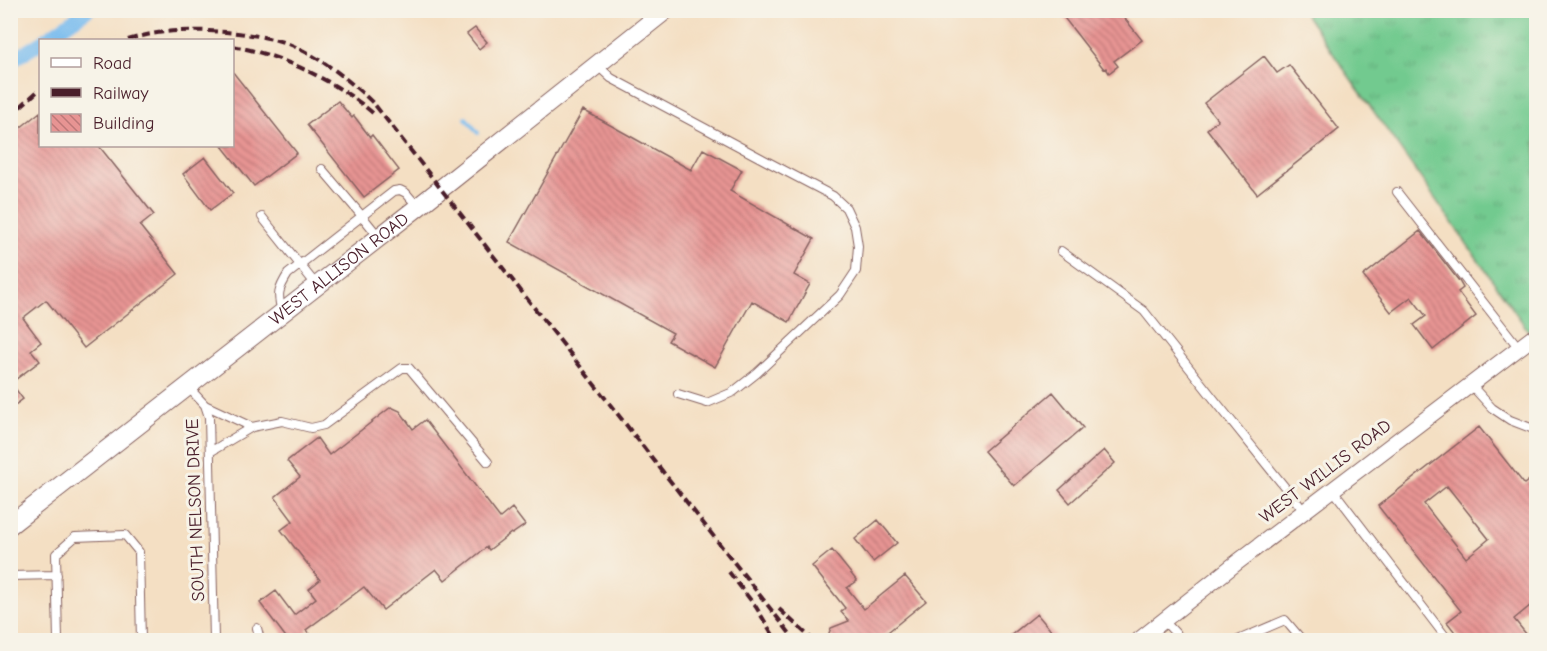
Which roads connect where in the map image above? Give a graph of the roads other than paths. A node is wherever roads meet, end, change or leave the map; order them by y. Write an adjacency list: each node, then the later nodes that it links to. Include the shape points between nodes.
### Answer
1 (666, 10): 2 (street, WEST ALLISON ROAD)
2 (597, 65): 5 (street, WEST ALLISON ROAD); 17 (lane, via 611,78 833,196 846,208 855,227 856,271 840,295 757,374 734,393 707,403)
3 (322, 169): 7 (lane)
4 (1397, 192): 14 (lane)
5 (418, 207): 7 (lane, via 400,190); 8 (street, WEST ALLISON ROAD)
6 (262, 216): 10 (lane)
7 (362, 216): 8 (lane); 10 (lane)
8 (379, 237): 11 (street, WEST ALLISON ROAD)
9 (1062, 251): 24 (lane, via 1144,311)
10 (300, 265): 11 (lane); 12 (lane, via 281,285 278,295)
11 (317, 286): 12 (street, WEST ALLISON ROAD)
12 (282, 313): 16 (street, WEST ALLISON ROAD)
13 (1536, 335): 14 (street, WEST WILLIS ROAD)
14 (1519, 348): 15 (street, WEST WILLIS ROAD)
15 (1471, 385): 20 (lane, via 1492,408); 23 (street, WEST WILLIS ROAD)
16 (188, 387): 18 (lane, SOUTH NELSON DRIVE); 25 (street, WEST ALLISON ROAD)
17 (678, 394)
18 (205, 405): 19 (lane); 21 (lane, SOUTH NELSON DRIVE)
19 (252, 427): 21 (lane); 22 (lane, via 282,421 310,428 324,425 402,368 409,368)
20 (1536, 430)
21 (210, 452): 32 (lane, SOUTH NELSON DRIVE)
22 (488, 462)
23 (1333, 490): 24 (street, WEST WILLIS ROAD); 38 (lane)
24 (1304, 511): 28 (street, WEST WILLIS ROAD)
25 (10, 525)
26 (57, 575): 27 (lane); 30 (lane); 31 (lane, via 56,554 75,537 125,535 139,552)
27 (10, 576)
28 (1164, 621): 34 (street, WEST WILLIS ROAD); 35 (lane)
29 (257, 628): 33 (lane)
30 (58, 640)
31 (141, 640)
32 (214, 640)
33 (260, 640)
34 (1139, 640)
35 (1182, 640)
36 (1238, 640): 37 (lane, via 1285,620)
37 (1302, 640)
38 (1448, 640)

